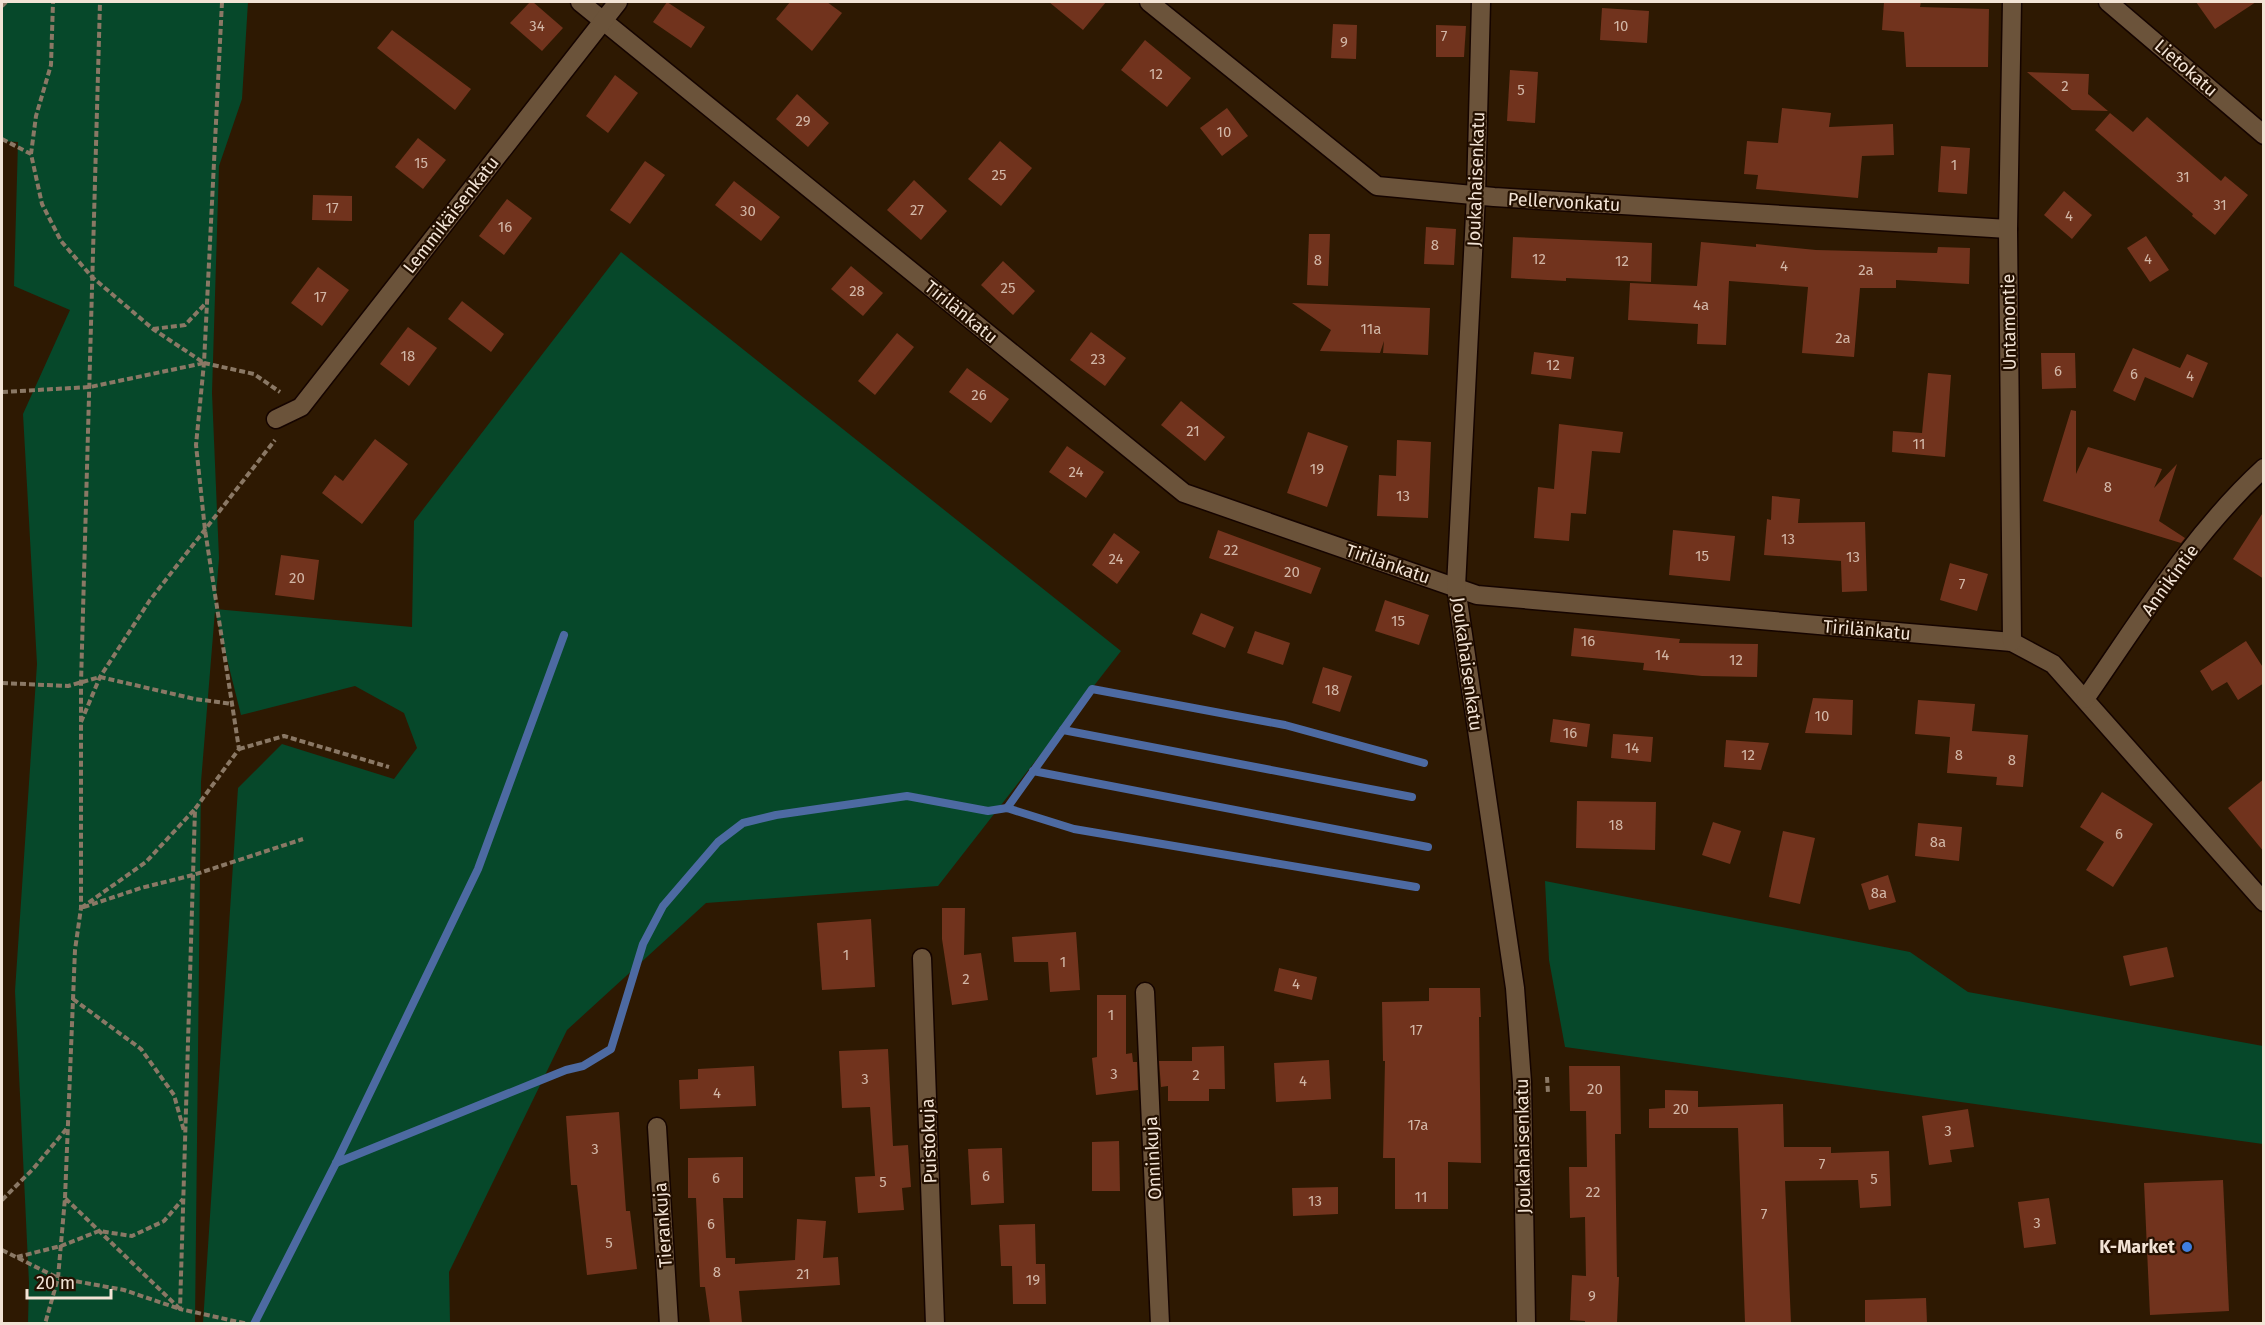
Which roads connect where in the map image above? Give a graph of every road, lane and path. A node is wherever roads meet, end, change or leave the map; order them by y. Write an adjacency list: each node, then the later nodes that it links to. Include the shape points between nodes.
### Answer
1 (6, 2): 11 (path)
2 (53, 2): 15 (path, via 51,65 36,116)
3 (100, 2): 18 (path)
4 (222, 2): 19 (path)
5 (580, 2): 12 (street, Tirilänkatu)
6 (618, 2): 12 (street, Lemmikäisenkatu)
7 (1149, 2): 16 (street, Pellervonkatu, via 1377,186)
8 (1481, 2): 16 (street, Joukahaisenkatu)
9 (2012, 2): 17 (street, Untamontie)
10 (2108, 2): 13 (street, Lietokatu)
11 (2, 6)
12 (604, 20): 24 (street, Lemmikäisenkatu); 28 (street, Tirilänkatu, via 1184,494)
13 (2264, 135)
14 (2, 139): 15 (path)
15 (31, 154): 18 (path, via 42,204 61,241)
16 (1476, 195): 17 (street, Pellervonkatu); 28 (street, Joukahaisenkatu)
17 (2008, 229): 29 (street, Untamontie)
18 (92, 277): 20 (path); 22 (path)
19 (207, 302): 20 (path, via 185,325); 21 (path)
20 (153, 329): 21 (path)
21 (204, 363): 22 (path); 24 (path, via 254,374); 27 (path, via 196,445)
22 (90, 387): 23 (path); 31 (path)
23 (2, 392)
24 (301, 407): 25 (street, Lemmikäisenkatu); 27 (path)
25 (276, 419)
26 (2264, 468): 33 (street, Annikintie, via 2236,493 2184,559)
27 (205, 530): 30 (path, via 150,600); 34 (path)
28 (1456, 587): 29 (street, Tirilänkatu, via 1477,595); 65 (street, Joukahaisenkatu, via 1515,988 1522,1082)
29 (2013, 642): 33 (street, Tirilänkatu, via 2053,664)
30 (100, 677): 31 (path); 34 (path); 35 (path)
31 (81, 682): 32 (path, via 68,686); 35 (path)
32 (2, 683)
33 (2085, 699): 41 (street, Tirilänkatu)
34 (232, 704): 36 (path)
35 (80, 723): 42 (path)
36 (239, 749): 37 (path, via 284,736); 38 (path)
37 (390, 767)
38 (195, 809): 40 (path); 42 (path, via 146,862)
39 (303, 839): 40 (path)
40 (193, 875): 42 (path); 50 (path)
41 (2264, 902)
42 (81, 908): 45 (path)
43 (922, 958): 63 (street, Puistokuja)
44 (1145, 992): 64 (street, Onninkuja)
45 (73, 999): 48 (path); 50 (path, via 141,1049 174,1095)
46 (1546, 1068): 47 (path)
47 (1548, 1104)
48 (68, 1127): 51 (path); 53 (path)
49 (657, 1127): 62 (street, Tierankuja)
50 (185, 1138): 52 (path)
51 (65, 1198): 54 (path); 55 (path)
52 (184, 1198): 54 (path, via 164,1221 132,1236); 59 (path)
53 (2, 1200)
54 (99, 1231): 55 (path); 59 (path)
55 (61, 1246): 57 (path); 58 (path)
56 (2, 1250): 57 (path)
57 (16, 1257): 58 (path)
58 (58, 1278): 59 (path, via 124,1290); 60 (path)
59 (180, 1309): 61 (path)
60 (45, 1323)
61 (248, 1323)
62 (669, 1323)
63 (935, 1323)
64 (1160, 1323)
65 (1526, 1323)

